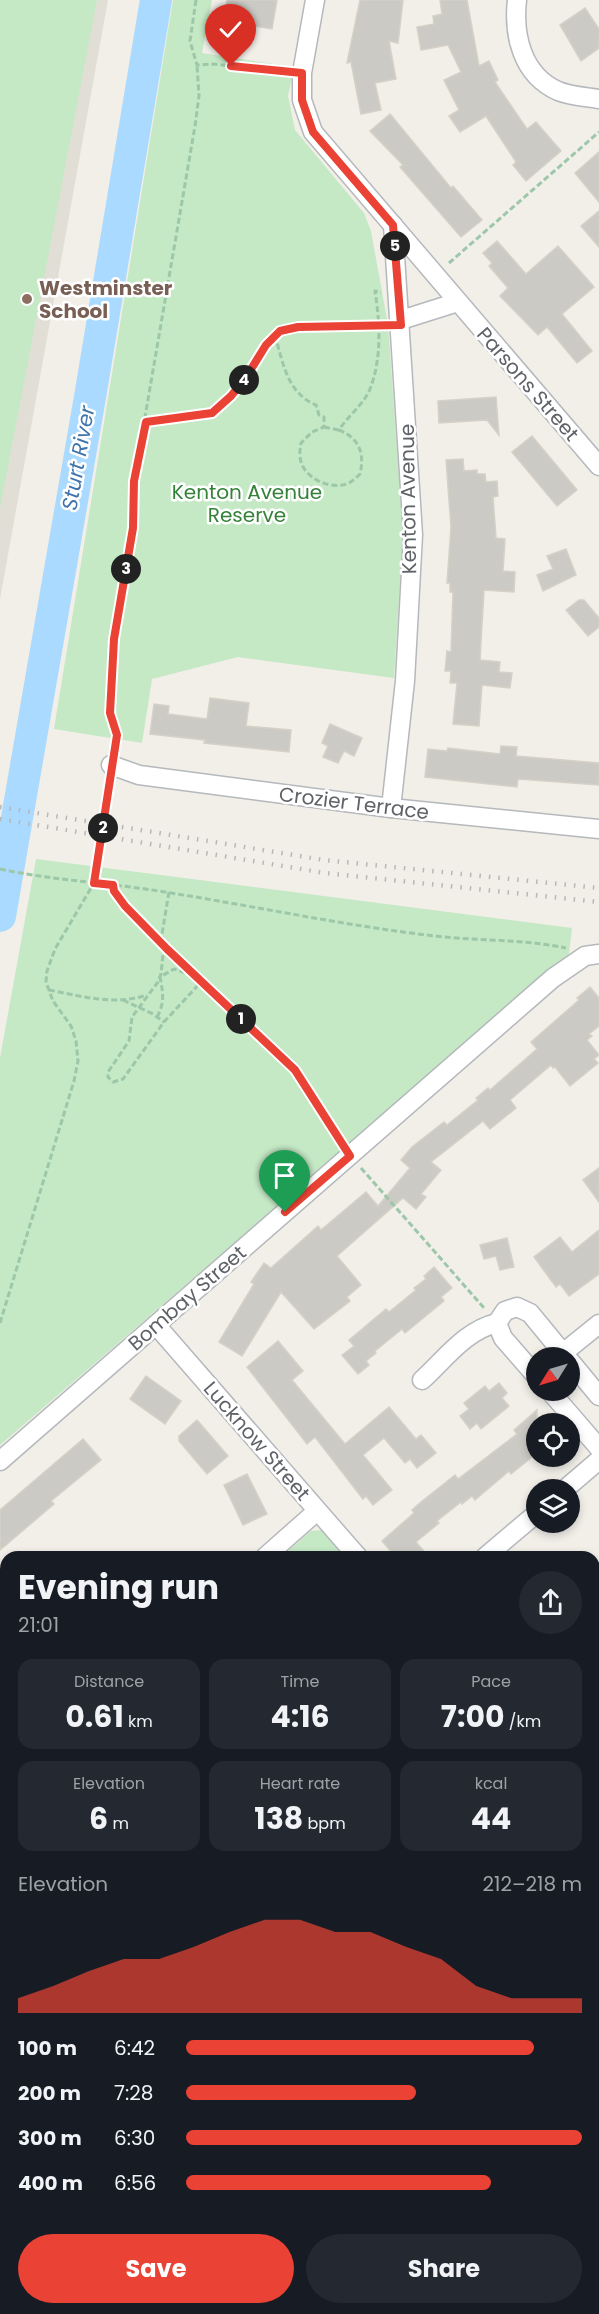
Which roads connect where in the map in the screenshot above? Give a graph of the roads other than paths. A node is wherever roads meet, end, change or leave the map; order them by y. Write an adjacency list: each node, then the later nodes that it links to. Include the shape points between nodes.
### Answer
1 (315, 0): 4 (street, Parsons Street, via 302,73 302,100 313,132)
2 (517, 0): 3 (street, via 516,31 533,70 560,91)
3 (599, 99)
4 (393, 225): 5 (street, Parsons Street); 6 (street, Kenton Avenue)
5 (458, 302): 6 (street); 7 (street, Parsons Street)
6 (401, 322): 9 (street, Kenton Avenue, via 413,535 405,681)
7 (599, 466)
8 (111, 765): 9 (street, Crozier Terrace, via 139,775)
9 (391, 808): 10 (street, Crozier Terrace)
10 (599, 829)
11 (597, 954): 14 (street, Bombay Street, via 575,961 553,978)
12 (497, 1323): 15 (street, via 504,1311 517,1307 530,1313); 17 (street, via 503,1338); 19 (street, via 470,1335)
13 (599, 1324): 16 (street)
14 (156, 1325): 24 (street, Bombay Street); 26 (street, Lucknow Street)
15 (559, 1347)
16 (577, 1347)
17 (526, 1364)
18 (580, 1373): 20 (street)
19 (422, 1380)
20 (599, 1396)
21 (558, 1401): 22 (street)
22 (599, 1448)
23 (599, 1460): 25 (street)
24 (0, 1461)
25 (577, 1479)
26 (317, 1511): 28 (street); 29 (street, Lucknow Street)
27 (526, 1522): 30 (street)
28 (272, 1551)
29 (352, 1551)
30 (492, 1551)

